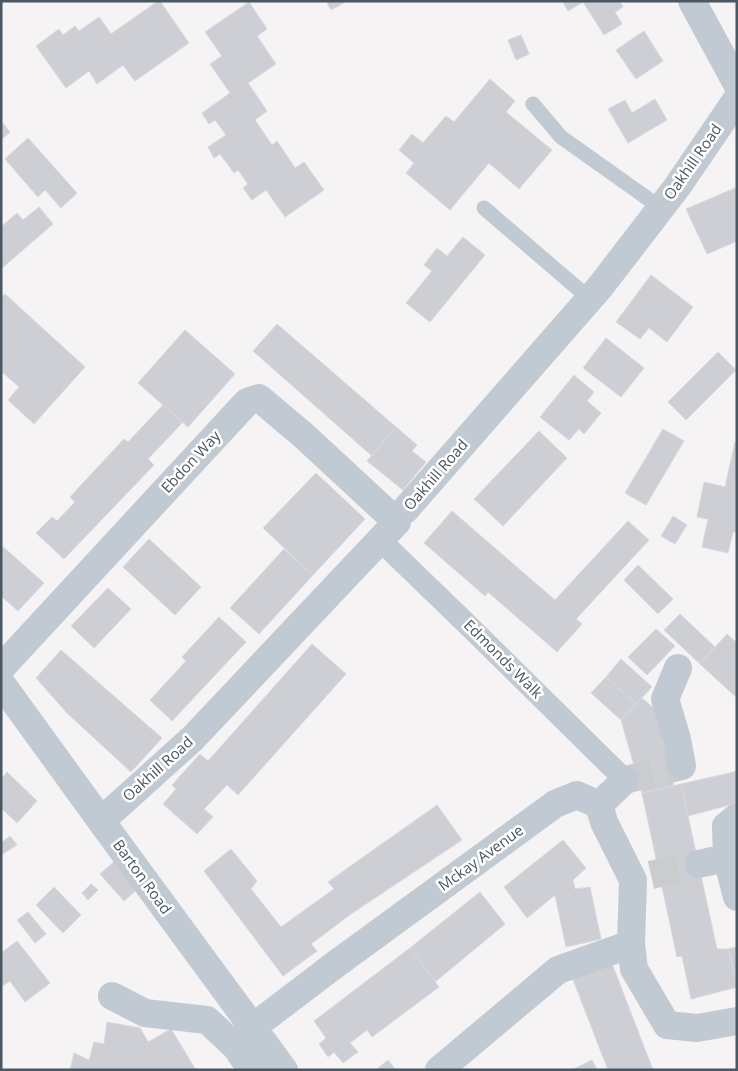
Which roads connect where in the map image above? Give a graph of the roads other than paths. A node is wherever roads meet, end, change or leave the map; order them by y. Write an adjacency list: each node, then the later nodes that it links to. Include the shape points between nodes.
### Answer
1 (692, 1): 2 (street)
2 (737, 84)
3 (737, 99): 6 (street, Oakhill Road)
4 (533, 104): 6 (lane, via 561,137)
5 (484, 208): 7 (lane)
6 (661, 208): 7 (street, Oakhill Road)
7 (590, 298): 8 (street, Oakhill Road)
8 (394, 524): 9 (street, Ebdon Way, via 303,435 259,398 247,402); 13 (street, Edmonds Walk, via 474,631); 16 (street, Oakhill Road, via 193,738)
9 (1, 668)
10 (678, 668): 12 (street, via 665,698)
11 (1, 682): 16 (street, Barton Road)
12 (682, 766)
13 (625, 780): 14 (street)
14 (599, 805): 20 (street, via 604,822 642,878); 23 (street, Mckay Avenue, via 577,795 555,804)
15 (737, 817): 17 (street, via 726,826)
16 (100, 821): 23 (street, Barton Road)
17 (727, 858): 18 (street); 19 (street)
18 (698, 864)
19 (737, 897)
20 (632, 944): 22 (street, via 634,969 667,1025 696,1028); 26 (street, via 558,970)
21 (112, 996): 24 (street, via 145,1013 207,1020 235,1046)
22 (737, 1021)
23 (253, 1027): 25 (street, Barton Road)
24 (252, 1070)
25 (284, 1070)
26 (439, 1070)

